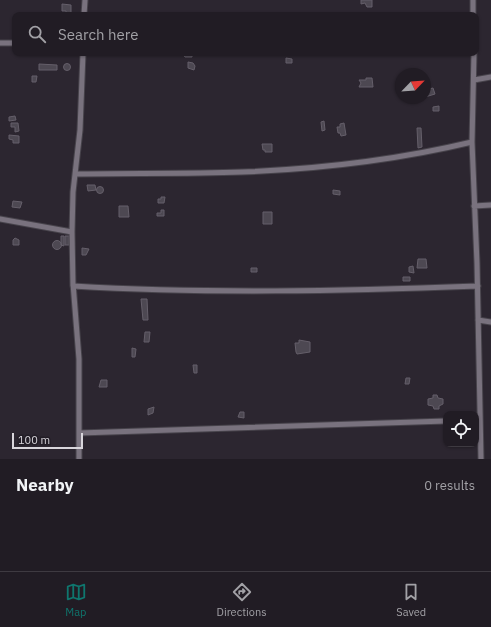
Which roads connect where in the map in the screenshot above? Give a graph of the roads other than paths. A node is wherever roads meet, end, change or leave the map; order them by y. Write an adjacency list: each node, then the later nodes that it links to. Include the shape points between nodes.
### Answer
1 (85, 0): 3 (street)
2 (473, 0): 4 (street)
3 (84, 12)
4 (473, 12)
5 (0, 42): 6 (street)
6 (12, 43)
7 (83, 56): 12 (street, via 80,130)
8 (474, 56): 10 (street)
9 (491, 77): 10 (street)
10 (474, 80): 11 (street)
11 (472, 142): 12 (street, via 415,154 290,170); 14 (street)
12 (75, 174): 16 (street)
13 (491, 205): 14 (street)
14 (474, 206): 18 (street)
15 (0, 220): 16 (street)
16 (72, 232): 17 (street)
17 (73, 286): 18 (street, via 308,291); 24 (street, via 79,359)
18 (478, 286): 19 (street)
19 (478, 320): 20 (street); 21 (street)
20 (491, 322)
21 (478, 411)
22 (443, 421): 24 (street)
23 (479, 430): 26 (street)
24 (79, 433): 25 (street)
25 (79, 459)
26 (482, 459)

